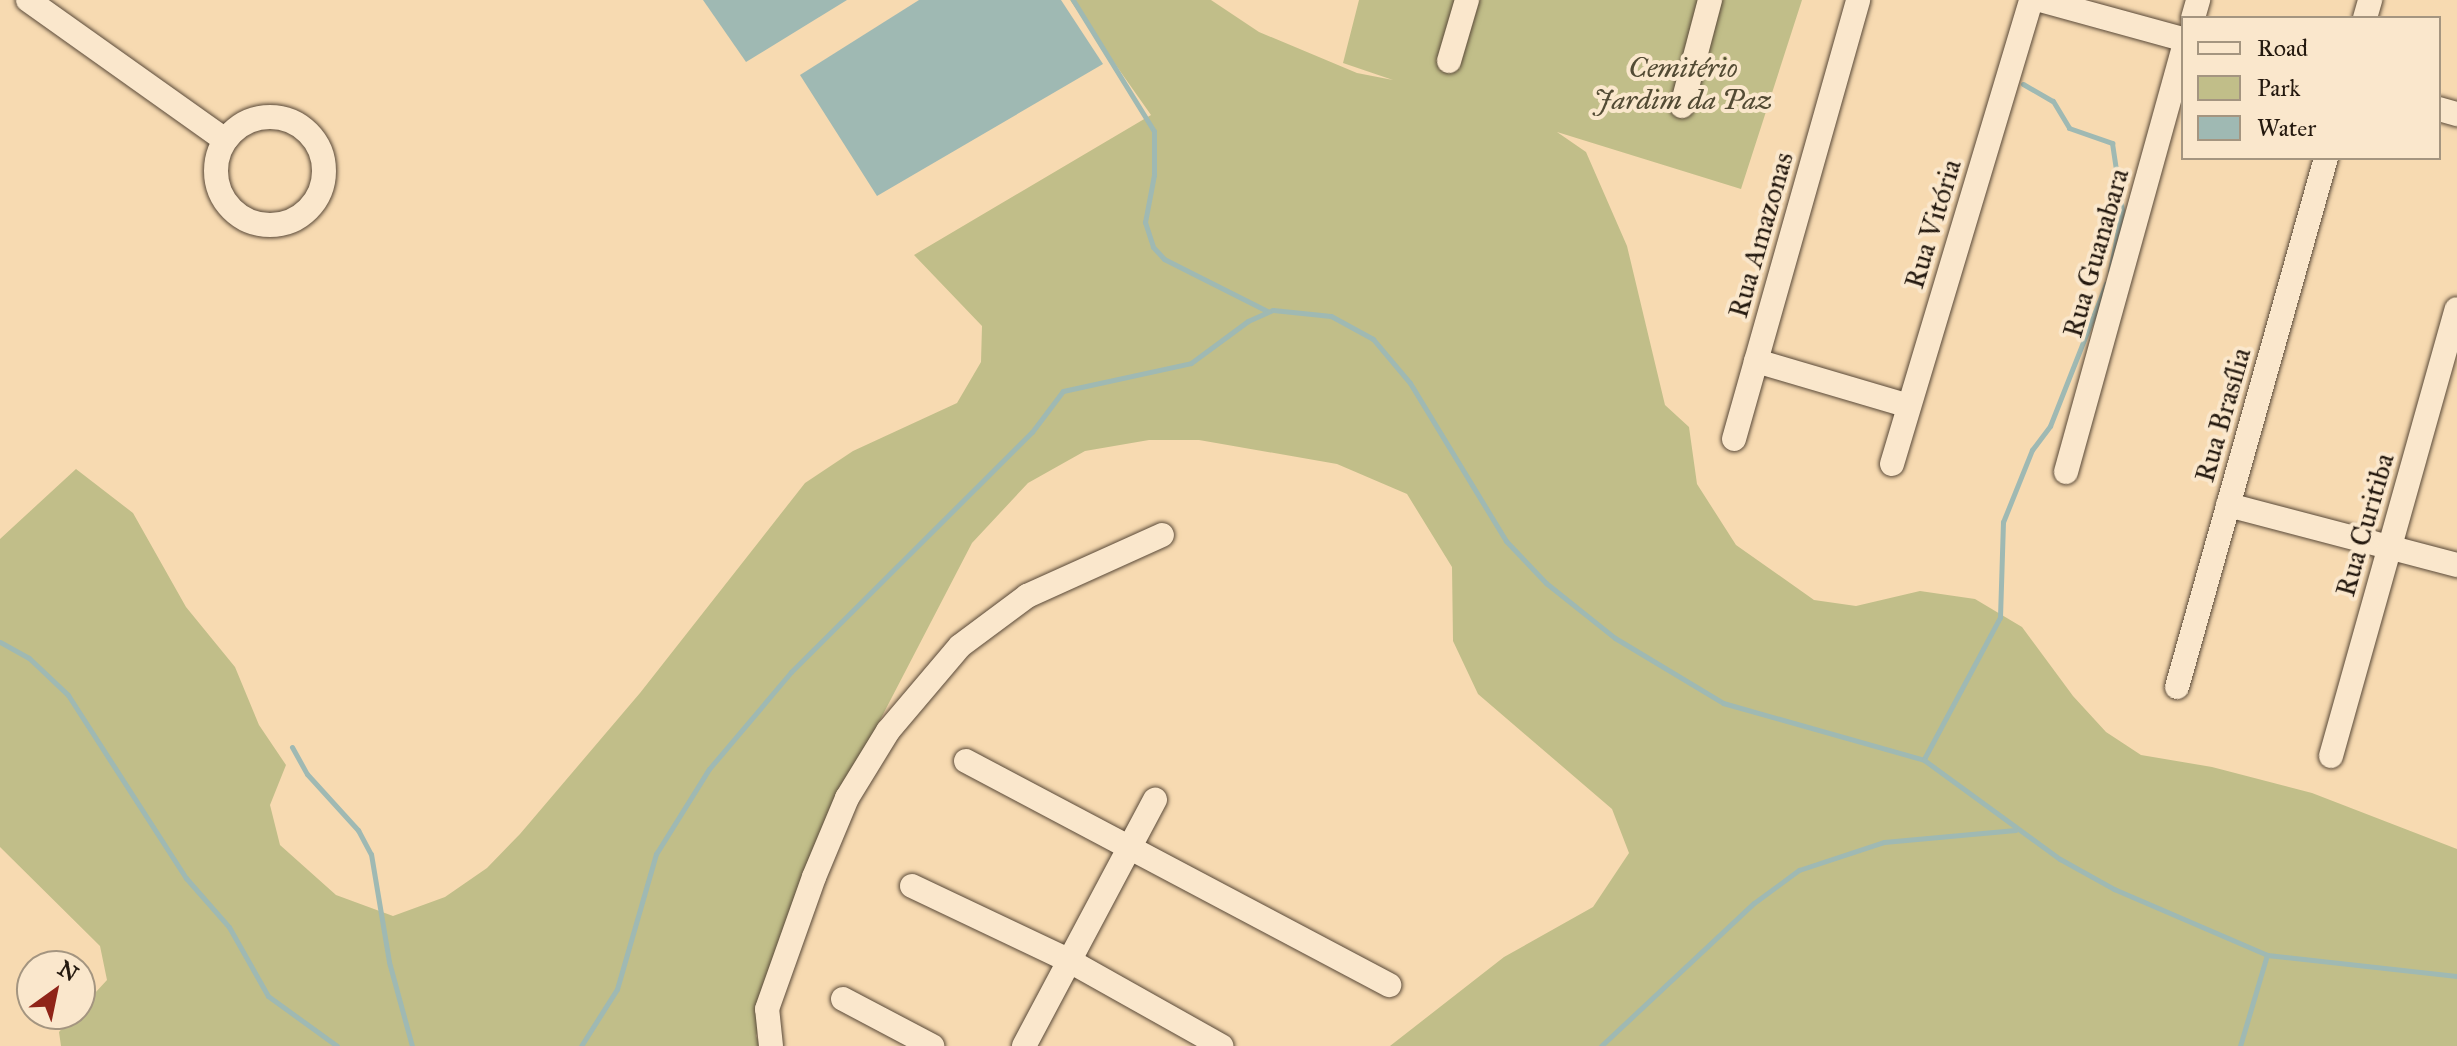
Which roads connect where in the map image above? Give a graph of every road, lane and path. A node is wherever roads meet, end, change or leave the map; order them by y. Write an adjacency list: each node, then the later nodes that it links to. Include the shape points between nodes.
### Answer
1 (28, 0): 11 (street)
2 (1467, 0): 9 (street)
3 (1710, 0): 10 (street)
4 (1858, 0): 14 (street, Rua Amazonas)
5 (2031, 0): 15 (street, Rua Vitória)
6 (2040, 0): 7 (street)
7 (2181, 38)
8 (2181, 57): 18 (street, Rua Guanabara)
9 (1449, 61)
10 (1682, 106)
11 (225, 140): 11 (street, via 217,163 218,187 236,213 250,221 282,224 310,208 324,179 324,163 310,134 282,118 266,117 250,120)
12 (2325, 160): 19 (street, Rua Brasília)
13 (2457, 309): 21 (street, Rua Curitiba)
14 (1756, 361): 15 (street); 16 (street, Rua Amazonas)
15 (1909, 406): 17 (street, Rua Vitória)
16 (1734, 439)
17 (1892, 464)
18 (2066, 472)
19 (2228, 505): 21 (street); 23 (street, Rua Brasília)
20 (1162, 535): 32 (street, via 1027,596 960,646 888,731 847,798 814,877 767,1009)
21 (2390, 548): 22 (street); 24 (street, Rua Curitiba)
22 (2457, 565)
23 (2177, 687)
24 (2331, 756)
25 (966, 761): 27 (street)
26 (1155, 800): 27 (street)
27 (1130, 843): 29 (street); 30 (street)
28 (912, 886): 29 (street)
29 (1068, 960): 34 (street); 35 (street)
30 (1389, 985)
31 (843, 999): 33 (street)
32 (771, 1046)
33 (932, 1046)
34 (1024, 1046)
35 (1221, 1046)

